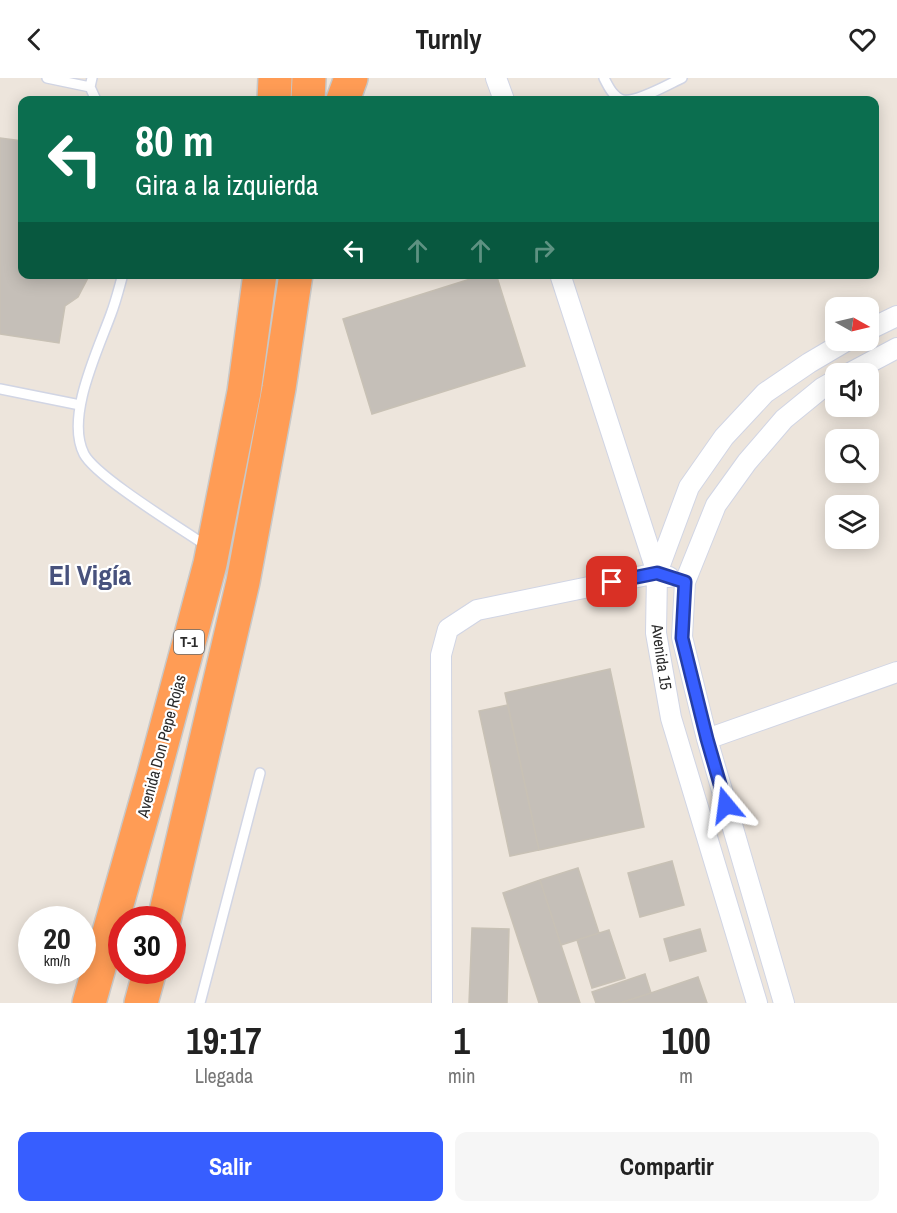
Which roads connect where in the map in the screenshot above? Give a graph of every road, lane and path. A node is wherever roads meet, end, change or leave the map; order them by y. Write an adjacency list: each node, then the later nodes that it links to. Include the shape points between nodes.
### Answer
1 (47, 78): 8 (lane)
2 (275, 78): 9 (highway)
3 (309, 78): 10 (highway)
4 (351, 78): 11 (highway)
5 (496, 78): 12 (street)
6 (604, 78): 13 (lane)
7 (682, 78): 14 (lane)
8 (91, 82)
9 (274, 96)
10 (308, 96)
11 (344, 96)
12 (503, 96)
13 (616, 96)
14 (641, 96)
15 (122, 279): 26 (lane)
16 (259, 279): 27 (highway, Avenida Don Pepe Rojas / T-1, via 244,392)
17 (295, 279): 33 (highway, T-1, via 243,582)
18 (562, 279): 28 (street)
19 (897, 316): 20 (street)
20 (879, 325)
21 (897, 348): 23 (street)
22 (829, 351): 28 (street, Avenida 15, via 765,393 724,437 689,487)
23 (869, 363)
24 (825, 386): 29 (street, Avenida 15, via 784,419 716,505)
25 (0, 389): 26 (lane)
26 (80, 405): 27 (lane, via 78,431 84,454 105,476)
27 (213, 550): 35 (highway, Avenida Don Pepe Rojas / T-1)
28 (657, 573): 29 (street); 38 (street, via 477,610 448,629 441,655); 39 (street, Avenida 15, via 656,633 671,718)
29 (685, 582): 31 (street, Avenida 15, via 682,638)
30 (897, 672): 31 (street)
31 (707, 739): 40 (street, Avenida 15)
32 (260, 773): 37 (lane)
33 (167, 906)
34 (146, 984): 36 (highway)
35 (89, 1003)
36 (141, 1003)
37 (200, 1003)
38 (442, 1003)
39 (757, 1003)
40 (784, 1003)

